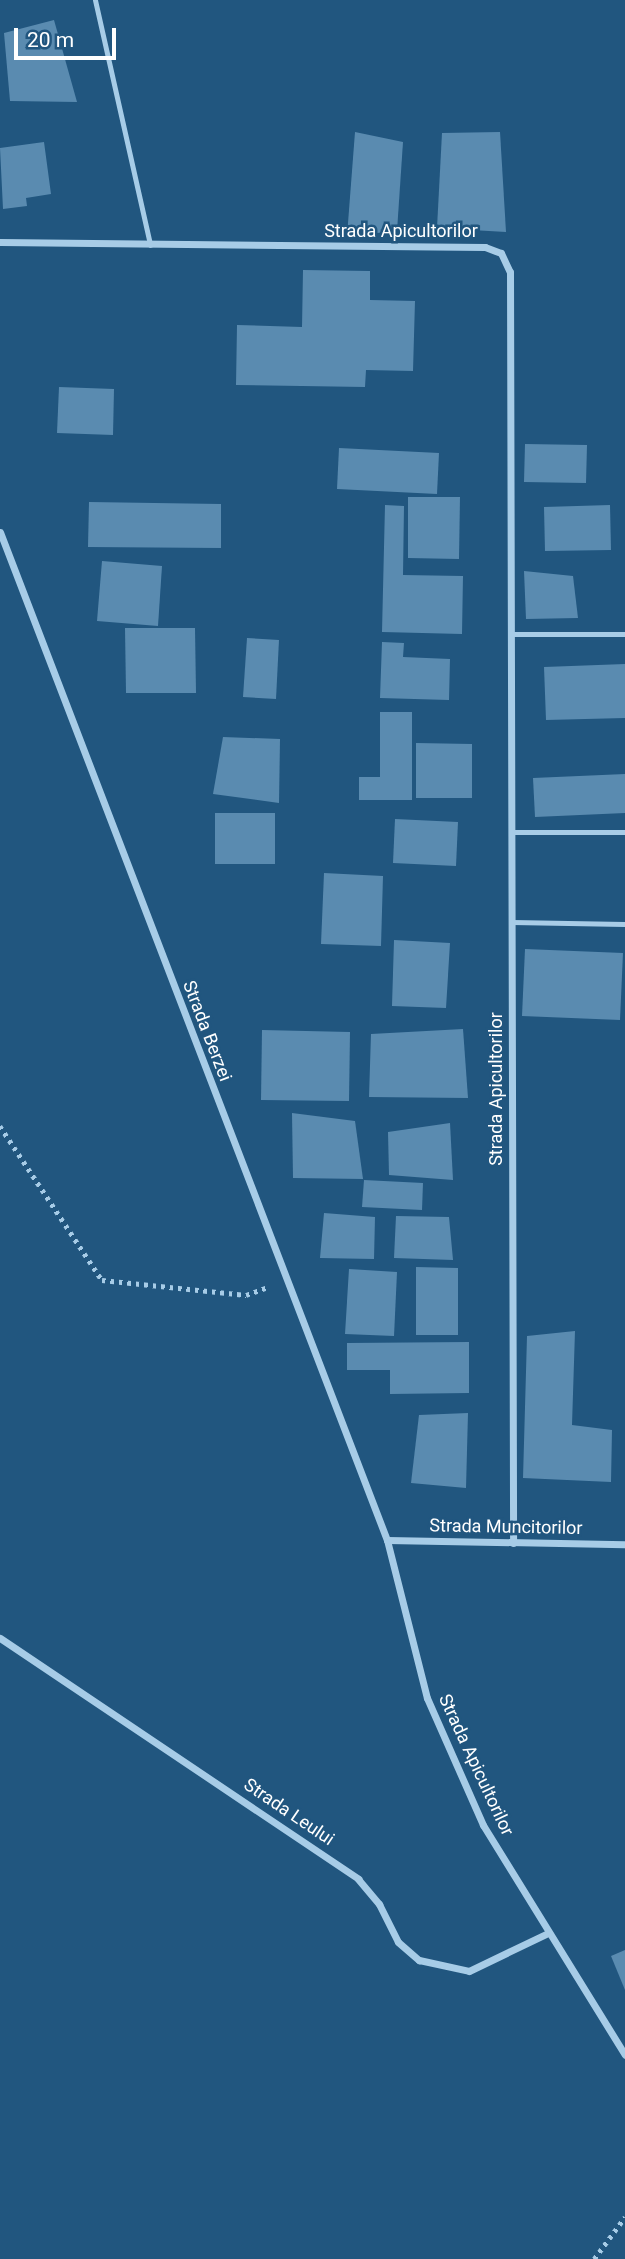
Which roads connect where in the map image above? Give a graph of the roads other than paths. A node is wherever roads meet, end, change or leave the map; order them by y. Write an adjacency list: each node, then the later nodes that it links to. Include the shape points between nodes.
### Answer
1 (95, 0): 3 (lane)
2 (0, 242): 3 (street, Strada Apicultorilor)
3 (150, 245): 5 (street, Strada Apicultorilor, via 485,247 501,253 510,272)
4 (0, 532): 11 (street, Strada Berzei)
5 (511, 634): 6 (lane); 7 (street, Strada Apicultorilor)
6 (625, 634)
7 (512, 832): 8 (lane); 9 (street, Strada Apicultorilor)
8 (625, 832)
9 (512, 922): 10 (lane); 12 (street, Strada Apicultorilor)
10 (625, 924)
11 (387, 1540): 12 (street, Strada Muncitorilor); 15 (street, Strada Apicultorilor, via 427,1698 483,1825)
12 (513, 1543): 13 (street, Strada Muncitorilor)
13 (625, 1544)
14 (0, 1638): 15 (street, Strada Leului, via 358,1879 379,1904 398,1942 419,1960 469,1971)
15 (548, 1933): 16 (street, Strada Apicultorilor)
16 (625, 2055)

